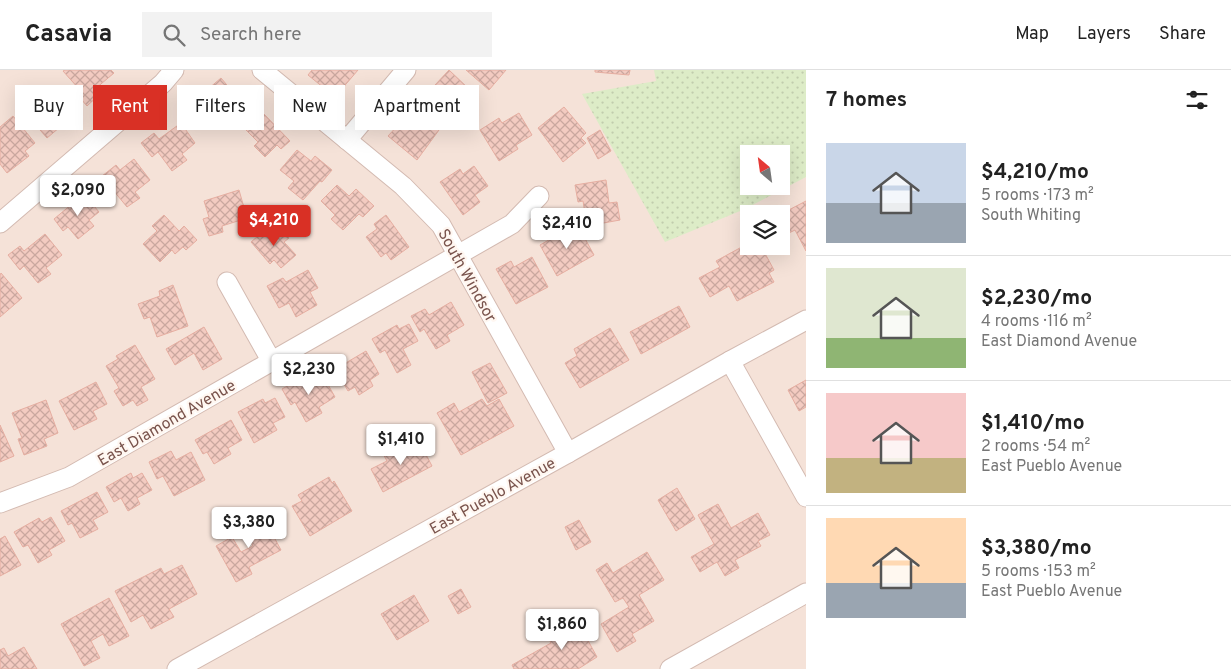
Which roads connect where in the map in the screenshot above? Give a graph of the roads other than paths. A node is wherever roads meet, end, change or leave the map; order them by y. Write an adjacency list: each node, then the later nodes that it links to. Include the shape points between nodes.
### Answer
1 (174, 70): 6 (street)
2 (262, 70): 4 (street, South Windsor)
3 (406, 70): 4 (street)
4 (347, 140): 7 (street, South Windsor, via 403,186 441,225)
5 (539, 196): 7 (street, East Diamond Avenue, via 512,224)
6 (0, 223)
7 (458, 256): 11 (street, East Diamond Avenue); 12 (street, South Windsor)
8 (227, 282): 11 (street)
9 (806, 320): 10 (street, East Pueblo Avenue)
10 (730, 361): 12 (street, East Pueblo Avenue); 13 (street)
11 (272, 362): 14 (street, East Diamond Avenue, via 70,477)
12 (568, 453): 16 (street, East Pueblo Avenue)
13 (806, 497)
14 (0, 503)
15 (806, 593): 17 (street)
16 (177, 669)
17 (670, 669)

